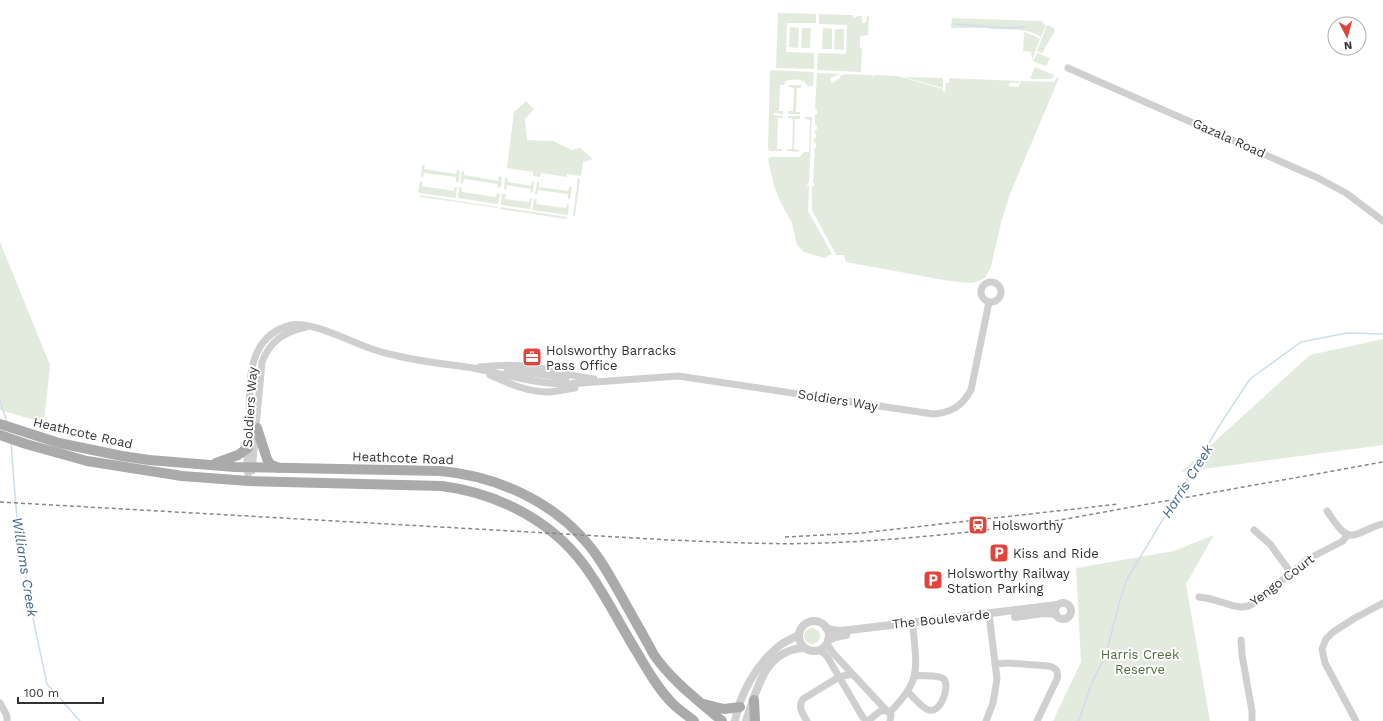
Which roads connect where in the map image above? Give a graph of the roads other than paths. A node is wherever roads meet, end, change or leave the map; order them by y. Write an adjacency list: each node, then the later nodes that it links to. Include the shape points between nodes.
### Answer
1 (1068, 68): 2 (street, Gazala Road, via 1318,178 1346,193)
2 (1383, 221)
3 (989, 302): 6 (street, Soldiers Way, via 971,390 961,404 942,414 678,376)
4 (312, 327): 5 (street, Soldiers Way, via 400,357); 8 (street, Soldiers Way, via 287,332 275,341 265,355 260,374); 10 (street, Soldiers Way, via 299,324 278,330 258,350 251,370)
5 (472, 368): 6 (street, Soldiers Way, via 537,368); 6 (street, Soldiers Way, via 524,389 540,392)
6 (606, 381)
7 (0, 424): 11 (main road, Heathcote Road, via 59,443 122,456)
8 (257, 428): 12 (street, Soldiers Way); 13 (main road, via 267,459 270,464)
9 (0, 435): 14 (main road, Heathcote Road, via 87,461 117,467 182,476)
10 (248, 448): 11 (main road, via 238,455); 12 (street, Soldiers Way)
11 (210, 466): 12 (main road, Heathcote Road)
12 (250, 467): 13 (main road, Heathcote Road); 14 (street)
13 (279, 468): 39 (main road, Heathcote Road, via 458,473 479,477 512,489 545,507 570,525 587,542 609,575 654,655)
14 (249, 481): 44 (main road, Heathcote Road, via 449,487 479,494 530,515 562,540 577,557 591,575 660,688 672,703)
15 (1327, 511): 18 (street)
16 (1383, 524): 18 (street, via 1356,535)
17 (1254, 530): 19 (street, via 1270,544)
18 (1346, 534): 19 (street, Yengo Court, via 1343,541 1308,558)
19 (1291, 573): 20 (street, Yengo Court, via 1251,605 1244,607)
20 (1199, 598)
21 (1383, 603): 55 (street, via 1332,632 1324,644 1322,654 1325,663)
22 (1057, 606): 23 (street); 23 (street, via 1061,603 1066,604 1071,608 1071,613 1064,619); 24 (street, The Boulevarde)
23 (1056, 614): 24 (street, The Boulevarde)
24 (990, 617): 25 (street, The Boulevarde, via 840,631); 26 (street, The Boulevarde); 32 (street)
25 (826, 628): 27 (street, via 820,622 809,622 803,625); 29 (street)
26 (913, 628): 29 (street, The Boulevarde, via 839,636); 34 (street)
27 (798, 635): 30 (street); 40 (street, via 781,645 766,659 751,679)
28 (1241, 640): 41 (street)
29 (827, 642): 31 (street); 33 (street, via 833,653)
30 (804, 648): 31 (street); 37 (street, via 790,650 771,664 762,678)
31 (819, 650): 35 (street, via 828,658)
32 (995, 664): 51 (street, via 996,691); 52 (street, via 1052,666 1056,669 1057,679)
33 (852, 674): 35 (street); 42 (street)
34 (915, 675): 36 (street); 36 (street, via 944,679 947,687 941,704 937,709 928,710)
35 (839, 677): 49 (street, via 801,702 801,709); 50 (street)
36 (908, 692): 42 (street)
37 (754, 700): 47 (street); 48 (main road)
38 (0, 703): 43 (street)
39 (702, 704): 40 (main road, via 724,709); 45 (main road, Heathcote Road)
40 (740, 707): 46 (street)
41 (1252, 711): 53 (street); 54 (street)
42 (891, 716): 50 (street, via 879,712)
43 (7, 721)
44 (694, 721)
45 (722, 721)
46 (735, 721)
47 (746, 721)
48 (755, 721)
49 (807, 721)
50 (867, 721)
51 (986, 721)
52 (1037, 721)
53 (1252, 721)
54 (1256, 721)
55 (1356, 721)

